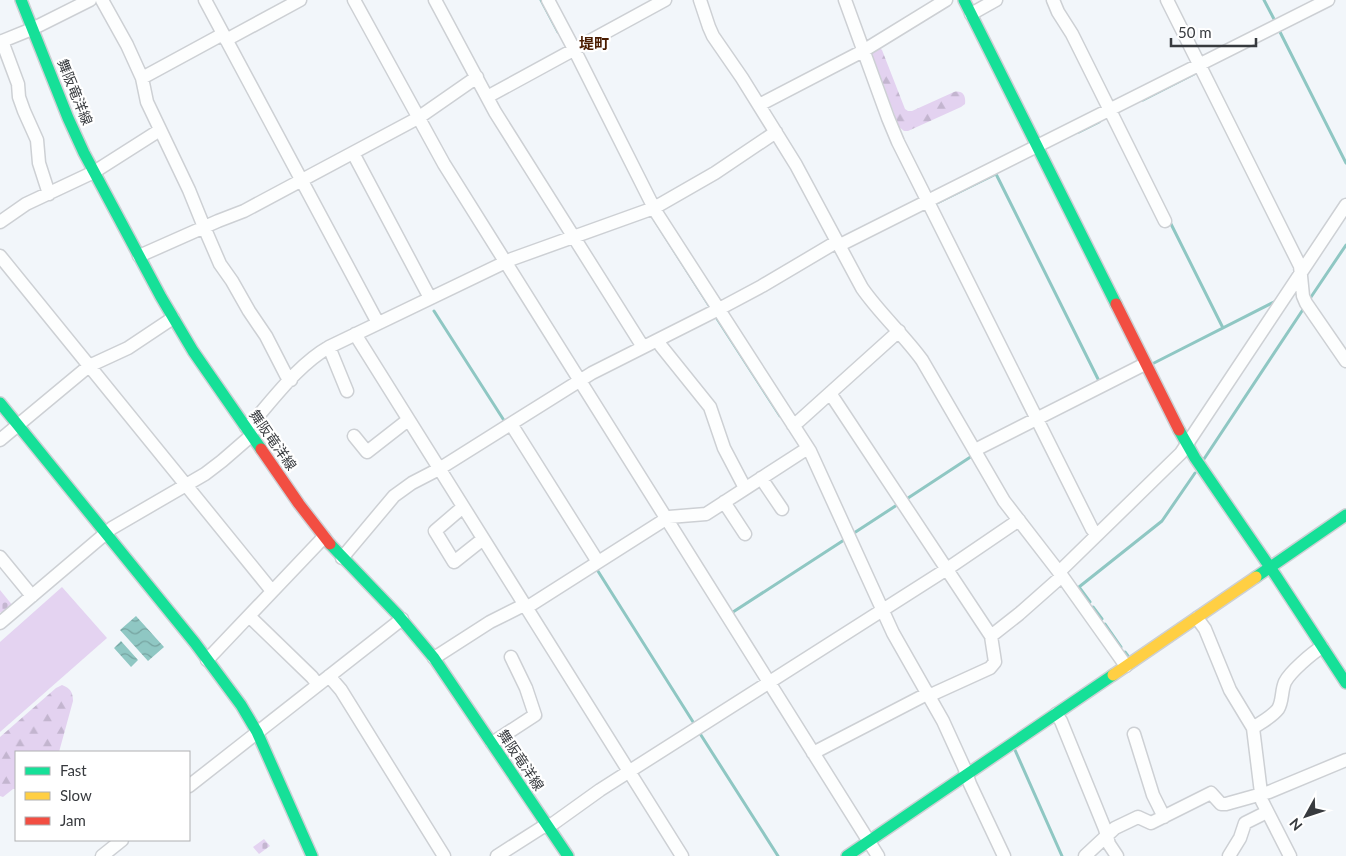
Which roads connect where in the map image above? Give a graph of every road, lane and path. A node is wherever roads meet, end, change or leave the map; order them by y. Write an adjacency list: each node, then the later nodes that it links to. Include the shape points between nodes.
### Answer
1 (21, 0): 19 (street, 舞阪竜洋線)
2 (90, 0): 19 (street)
3 (102, 0): 25 (street)
4 (204, 0): 20 (street)
5 (300, 0): 20 (street)
6 (354, 0): 30 (street)
7 (435, 0): 26 (street)
8 (548, 0): 22 (street)
9 (665, 0): 22 (street)
10 (700, 0): 28 (street, via 713,36)
11 (845, 0): 23 (street)
12 (946, 0): 23 (street)
13 (964, 0): 18 (street)
14 (996, 0): 18 (street)
15 (1053, 0): 29 (street)
16 (1167, 0): 24 (street)
17 (1328, 0): 24 (street)
18 (971, 14): 33 (street)
19 (32, 29): 21 (street); 35 (street, 舞阪竜洋線)
20 (224, 37): 25 (street); 36 (street)
21 (1, 42): 37 (street, via 37,140 39,164)
22 (574, 49): 27 (street); 40 (street)
23 (863, 51): 28 (street); 38 (street, via 893,130)
24 (1200, 65): 29 (street); 49 (street)
25 (142, 78): 31 (street, via 147,102)
26 (477, 78): 27 (street); 30 (street)
27 (487, 96): 44 (street)
28 (759, 105): 32 (street)
29 (1109, 110): 33 (street); 41 (street)
30 (418, 118): 34 (street); 48 (street)
31 (160, 130): 35 (street); 43 (street)
32 (776, 132): 40 (street, via 715,173); 45 (street)
33 (1036, 146): 38 (street); 60 (street)
34 (352, 153): 36 (street); 50 (street)
35 (94, 172): 37 (street); 47 (street, 舞阪竜洋線)
36 (301, 180): 43 (street, via 239,214); 53 (street)
37 (49, 194): 42 (street, via 26,204)
38 (928, 201): 45 (street); 67 (street)
39 (1346, 205): 49 (street)
40 (654, 208): 44 (street); 51 (street)
41 (1165, 221)
42 (0, 222)
43 (204, 227): 47 (street); 62 (street, via 222,268)
44 (574, 237): 48 (street); 58 (street)
45 (839, 244): 51 (street); 54 (street, via 865,293)
46 (0, 256): 61 (street)
47 (139, 256): 52 (street, 舞阪竜洋線)
48 (505, 262): 50 (street); 63 (street)
49 (1301, 273): 59 (street, via 1304,300); 75 (street)
50 (430, 298): 53 (street)
51 (719, 309): 56 (street); 71 (street)
52 (173, 318): 61 (street, via 128,348); 72 (street, 舞阪竜洋線)
53 (378, 323): 55 (street)
54 (899, 331): 65 (street); 77 (street, via 922,360)
55 (355, 334): 57 (street); 68 (street)
56 (658, 340): 58 (street); 81 (street, via 710,407 724,448)
57 (329, 347): 62 (street); 64 (street)
58 (643, 347): 63 (street)
59 (1346, 362)
60 (1145, 364): 67 (street); 75 (street)
61 (89, 366): 70 (street); 80 (street)
62 (291, 380): 72 (street, via 252,423)
63 (580, 380): 69 (street); 86 (street)
64 (347, 391)
65 (830, 393): 71 (street); 97 (street)
66 (0, 403): 70 (street)
67 (1037, 418): 77 (street); 90 (street)
68 (408, 420): 73 (street, via 367,452); 78 (street)
69 (511, 424): 78 (street); 95 (street)
70 (18, 425): 74 (street); 88 (street)
71 (793, 425): 76 (street)
72 (249, 431): 80 (street, via 214,467); 91 (street, 舞阪竜洋線)
73 (354, 436)
74 (0, 440)
75 (1186, 445): 90 (street); 96 (street)
76 (808, 448): 79 (street); 102 (street)
77 (974, 450): 87 (street)
78 (439, 469): 83 (street); 94 (street, via 394,496)
79 (761, 478): 81 (street); 84 (street)
80 (185, 485): 88 (street); 99 (street)
81 (745, 488): 82 (street)
82 (724, 502): 86 (street, via 706,514); 89 (street)
83 (463, 507): 92 (street); 92 (street, via 435,531 454,562)
84 (782, 510)
85 (1346, 515): 96 (street)
86 (666, 518): 95 (street); 114 (street)
87 (1019, 520): 97 (street); 98 (street)
88 (105, 533): 100 (street); 111 (street)
89 (745, 534)
90 (1097, 535): 98 (street)
91 (324, 537): 94 (street, 舞阪竜洋線); 99 (street)
92 (483, 539): 101 (street)
93 (0, 557): 100 (street)
94 (342, 558): 105 (street, 舞阪竜洋線)
95 (598, 562): 101 (street)
96 (1270, 567): 104 (street); 108 (street)
97 (947, 570): 102 (street); 107 (street)
98 (1061, 574): 107 (street, via 1019,614); 112 (street)
99 (272, 591): 103 (street)
100 (32, 596): 106 (street)
101 (525, 607): 109 (street, via 489,622); 125 (street)
102 (883, 610): 114 (street); 117 (street)
103 (249, 616): 111 (street); 116 (street)
104 (1197, 618): 112 (street); 119 (street, via 1230,690)
105 (402, 619): 109 (street, 舞阪竜洋線); 113 (street)
106 (0, 623)
107 (990, 636): 117 (street, via 995,662 990,668)
108 (1322, 647): 115 (street); 119 (street, via 1288,677 1276,711)
109 (434, 658): 122 (street, 舞阪竜洋線)
110 (511, 658): 122 (street, via 535,715)
111 (207, 660): 120 (street)
112 (1126, 666): 118 (street)
113 (329, 676): 116 (street); 137 (street)
114 (769, 683): 123 (street); 125 (street)
115 (1346, 684)
116 (318, 685): 120 (street)
117 (929, 694): 123 (street); 126 (street)
118 (1056, 714): 126 (street); 132 (street)
119 (1252, 728): 128 (street)
120 (257, 732): 127 (street); 136 (street)
121 (1134, 734): 130 (street, via 1153,795)
122 (492, 743): 131 (street, 舞阪竜洋線)
123 (813, 753): 134 (street)
124 (1346, 760): 128 (street)
125 (629, 772): 131 (street); 140 (street)
126 (967, 776): 134 (street); 143 (street)
127 (190, 785)
128 (1260, 794): 129 (street); 130 (street, via 1222,804 1211,793)
129 (1267, 812): 146 (street, via 1245,823); 147 (street)
130 (1164, 817): 132 (street, via 1151,823 1138,817 1120,825)
131 (548, 826): 138 (street); 139 (street, 舞阪竜洋線)
132 (1107, 836): 144 (street); 145 (street)
133 (121, 841): 135 (street)
134 (869, 842): 141 (street); 142 (street)
135 (102, 856)
136 (312, 856)
137 (444, 856)
138 (497, 856)
139 (568, 856)
140 (682, 856)
141 (847, 856)
142 (878, 856)
143 (1004, 856)
144 (1085, 856)
145 (1117, 856)
146 (1229, 856)
147 (1290, 856)

